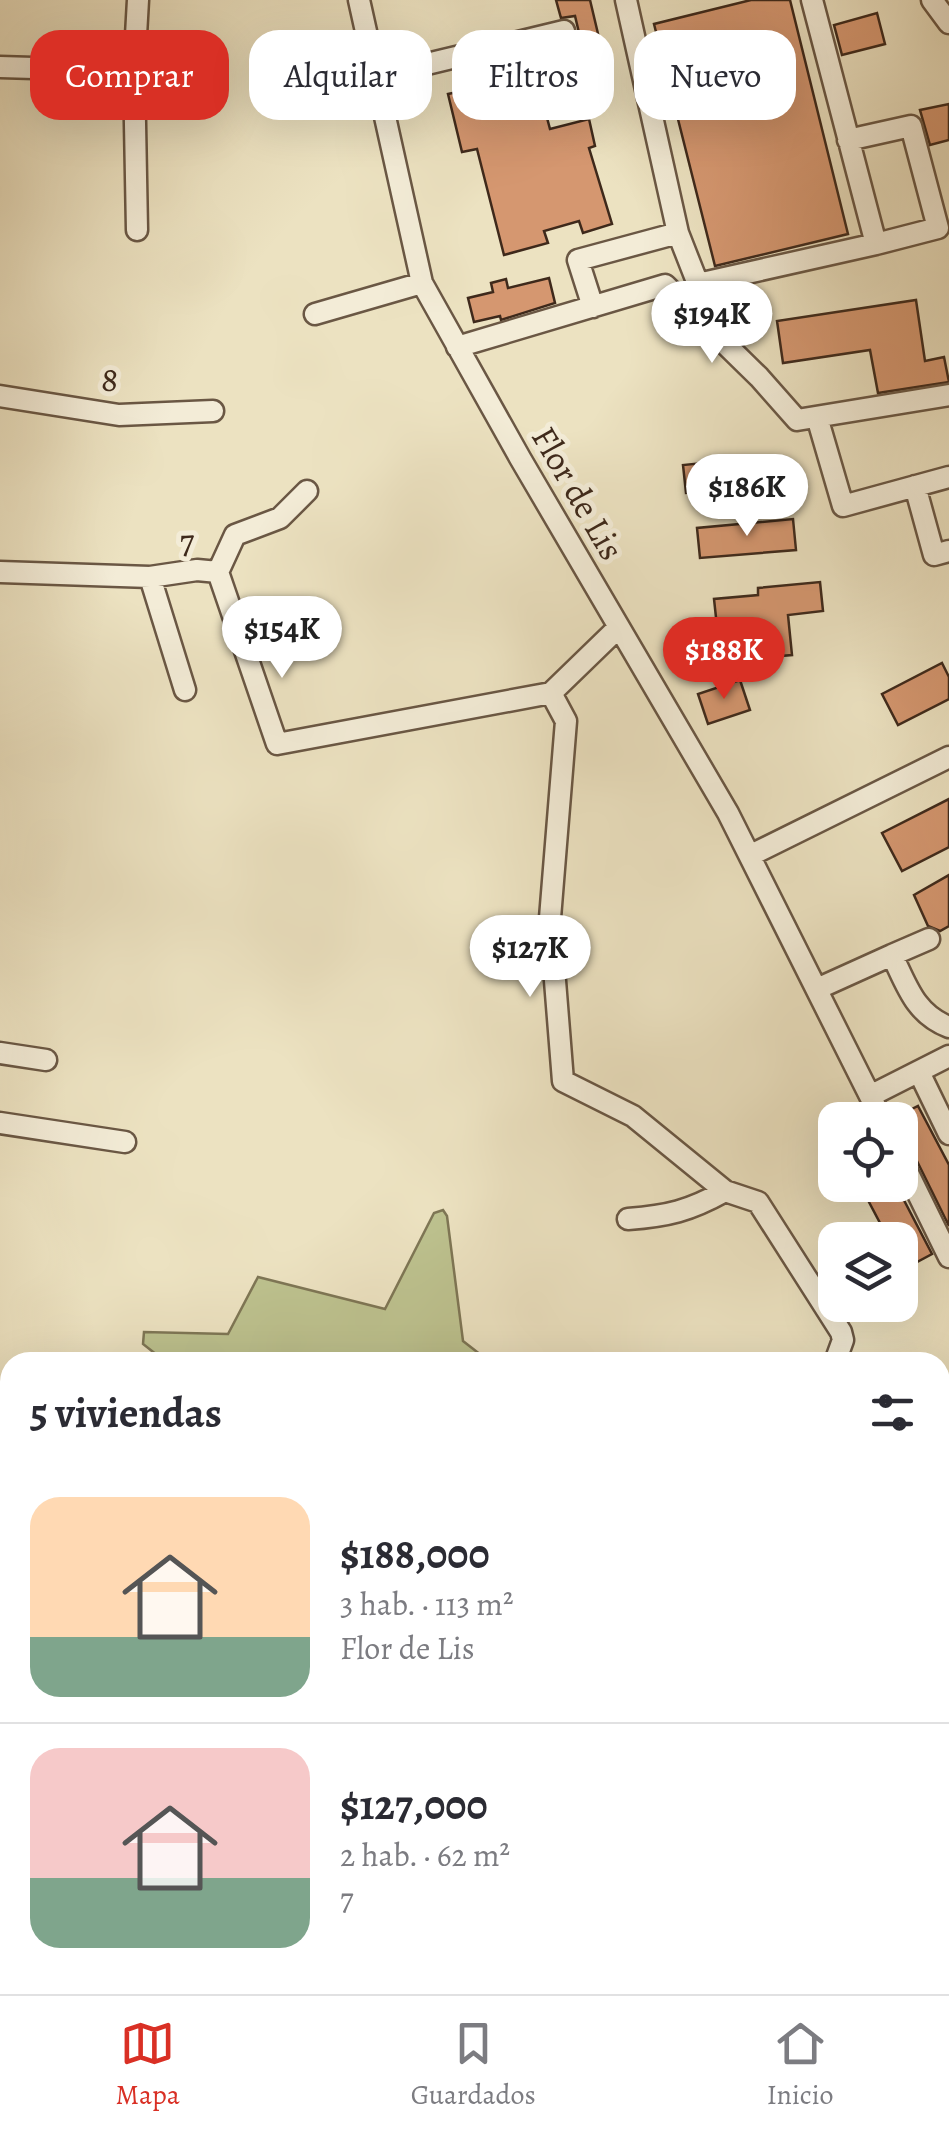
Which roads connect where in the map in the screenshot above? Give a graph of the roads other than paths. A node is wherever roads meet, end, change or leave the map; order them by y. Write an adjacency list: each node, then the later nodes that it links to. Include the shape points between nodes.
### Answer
1 (138, 0): 7 (street)
2 (360, 0): 8 (street, Flor de Lis)
3 (626, 0): 15 (street)
4 (812, 0): 13 (street)
5 (932, 0): 6 (street)
6 (949, 22)
7 (136, 30)
8 (367, 30)
9 (0, 67): 10 (street)
10 (30, 68)
11 (135, 120): 14 (street)
12 (387, 120): 17 (street, Flor de Lis)
13 (848, 140): 16 (street); 16 (street, via 911,126 938,228)
14 (137, 230)
15 (678, 233): 16 (street, via 698,284); 18 (street, via 578,260)
16 (876, 244)
17 (422, 283): 19 (street); 20 (street, Flor de Lis)
18 (593, 307): 20 (street); 24 (street, via 666,286 797,420)
19 (315, 314)
20 (457, 347): 32 (street, Flor de Lis)
21 (949, 394): 24 (street)
22 (0, 396): 23 (street, 8, via 118,415)
23 (214, 411)
24 (817, 417): 26 (street, via 844,506)
25 (949, 477): 26 (street)
26 (915, 486): 28 (street, via 934,555)
27 (307, 491): 30 (street, via 280,518 235,535)
28 (949, 551)
29 (0, 572): 31 (street, 7)
30 (218, 572): 31 (street, 7); 34 (street, 7, via 277,744)
31 (150, 576): 33 (street)
32 (618, 628): 34 (street); 36 (street, Flor de Lis)
33 (185, 690)
34 (551, 693): 50 (street, via 566,721 550,918 563,1081 633,1116)
35 (949, 757): 36 (street)
36 (750, 854): 39 (street, Flor de Lis)
37 (928, 939): 38 (street)
38 (892, 955): 39 (street); 40 (street, via 916,1006)
39 (819, 988): 45 (street, Flor de Lis)
40 (949, 1027)
41 (0, 1054): 43 (street)
42 (949, 1056): 44 (street)
43 (46, 1060)
44 (919, 1072): 45 (street); 48 (street)
45 (870, 1096): 46 (street, Flor de Lis)
46 (873, 1102)
47 (0, 1123): 49 (street)
48 (949, 1134)
49 (125, 1142)
50 (724, 1190): 52 (street, via 694,1209); 54 (street, via 758,1202 822,1299 843,1340)
51 (918, 1194): 53 (street)
52 (628, 1220)
53 (949, 1257)
54 (838, 1352)

